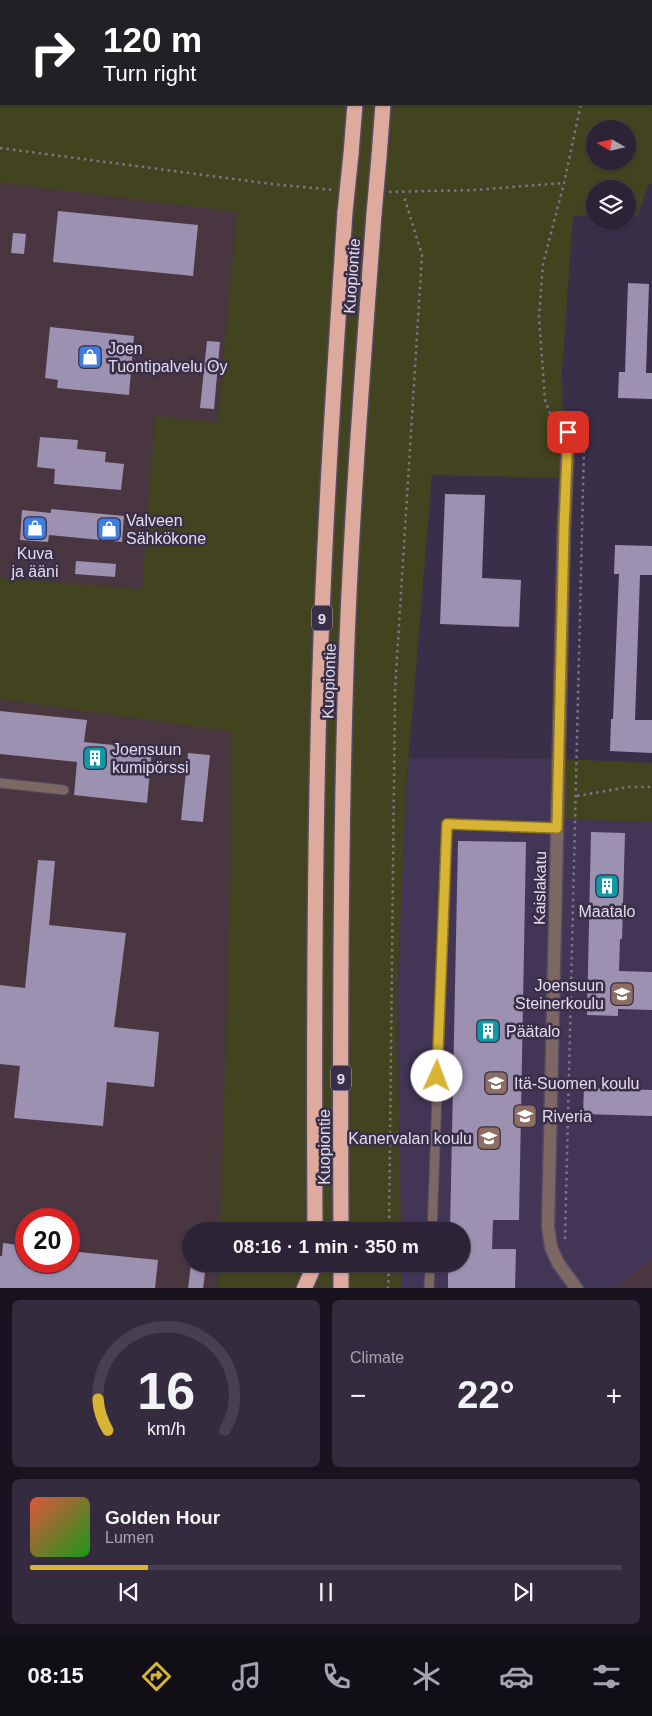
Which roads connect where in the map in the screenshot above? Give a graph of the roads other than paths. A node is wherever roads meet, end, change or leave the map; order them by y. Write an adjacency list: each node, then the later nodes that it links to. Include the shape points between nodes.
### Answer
1 (355, 105): 7 (highway, Kuopiontie / 9, bridge, via 332,409 320,667 314,1025)
2 (383, 105): 8 (highway, Kuopiontie / 9, bridge, via 360,408 346,668)
3 (569, 420): 6 (street, Kaislakatu)
4 (0, 783): 5 (lane)
5 (64, 790)
6 (557, 828): 9 (lane, via 447,824); 18 (street, Kaislakatu, via 548,1227 558,1263)
7 (316, 1222)
8 (341, 1222)
9 (432, 1222)
10 (311, 1272): 14 (highway)
11 (315, 1272): 15 (highway)
12 (341, 1272): 16 (highway)
13 (430, 1272): 17 (lane)
14 (304, 1288)
15 (316, 1288)
16 (342, 1288)
17 (429, 1288)
18 (577, 1288)

